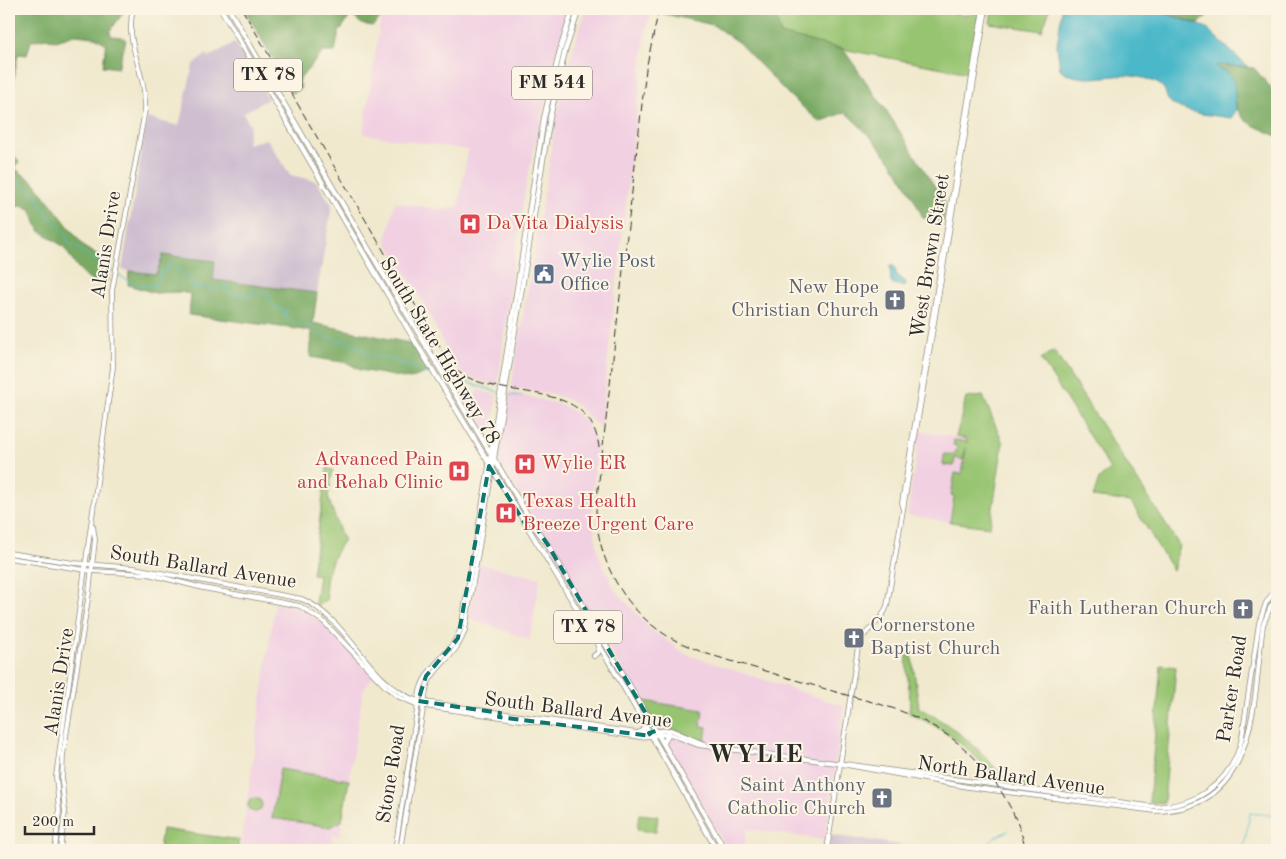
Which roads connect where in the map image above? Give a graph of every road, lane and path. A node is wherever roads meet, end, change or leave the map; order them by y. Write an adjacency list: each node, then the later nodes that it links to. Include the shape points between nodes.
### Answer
1 (132, 9): 24 (main road, Alanis Drive, via 131,39 145,83 145,110 111,300 113,366)
2 (221, 9): 13 (main road, South State Highway 78 / TX 78)
3 (230, 9): 12 (main road, South State Highway 78 / TX 78)
4 (573, 9): 7 (main road, FM 544 / FM 544, via 560,50)
5 (579, 9): 7 (main road, FM 544 / FM 544)
6 (985, 9): 8 (main road, West Brown Street)
7 (550, 100): 14 (main road, FM 544 / FM 544)
8 (963, 137): 9 (main road, West Brown Street); 11 (main road, West Brown Street)
9 (957, 164): 10 (main road); 11 (main road, West Brown Street)
10 (957, 180)
11 (947, 236): 48 (main road, West Brown Street, via 887,606 883,618 864,634 858,647)
12 (374, 258): 13 (main road); 15 (main road, South State Highway 78 / TX 78)
13 (368, 262): 16 (main road, South State Highway 78 / TX 78)
14 (509, 356): 17 (main road, FM 544 / FM 544); 20 (main road, FM 544 / FM 544)
15 (464, 407): 16 (main road); 18 (main road, South State Highway 78 / TX 78)
16 (458, 412): 21 (main road, South State Highway 78 / TX 78)
17 (493, 440): 18 (main road); 19 (main road, FM 544 / FM 544)
18 (486, 444): 19 (main road, South State Highway 78 / TX 78)
19 (491, 454): 20 (main road, South State Highway 78 / TX 78); 21 (main road, FM 544 / FM 544)
20 (495, 460): 21 (main road, FM 544 / FM 544); 25 (main road, South State Highway 78 / TX 78)
21 (491, 468): 22 (main road, Stone Road); 23 (main road, South State Highway 78 / TX 78); 37 (main road, Stone Road, via 461,628 454,646 426,676)
22 (490, 476): 23 (main road); 38 (main road, Stone Road, via 465,630 456,650 431,677)
23 (496, 476): 26 (main road, South State Highway 78 / TX 78)
24 (93, 519): 29 (main road, Alanis Drive); 30 (main road, Alanis Drive)
25 (530, 519): 26 (main road); 42 (main road, South State Highway 78 / TX 78)
26 (524, 522): 35 (main road, South State Highway 78 / TX 78)
27 (9, 553): 29 (main road, South Ballard Avenue)
28 (9, 558): 31 (main road, South Ballard Avenue)
29 (86, 564): 30 (main road, South Ballard Avenue); 31 (main road, Alanis Drive)
30 (92, 565): 32 (main road, Alanis Drive); 37 (main road, South Ballard Avenue, via 134,568 302,599 326,613 392,688)
31 (86, 571): 32 (main road, South Ballard Avenue); 50 (main road, Alanis Drive, via 56,776 59,812)
32 (92, 572): 37 (main road, South Ballard Avenue, via 148,574 300,606 324,622 385,686 399,697); 51 (main road, Alanis Drive, via 64,755 65,812)
33 (1277, 587): 49 (main road, Parker Road, via 1266,603 1259,623 1237,755 1208,792)
34 (1277, 596): 49 (main road, Parker Road, via 1263,626 1242,756 1218,789 1203,800)
35 (599, 646): 36 (main road); 40 (main road, South State Highway 78 / TX 78)
36 (594, 656)
37 (418, 703): 38 (main road, South Ballard Avenue); 52 (main road, Stone Road)
38 (423, 704): 39 (main road, South Ballard Avenue); 53 (main road, Stone Road)
39 (500, 715): 41 (main road, South Ballard Avenue); 43 (main road, South Ballard Avenue, via 640,737)
40 (644, 724): 41 (main road); 43 (main road, South State Highway 78 / TX 78)
41 (639, 733): 43 (main road, South Ballard Avenue)
42 (657, 733): 43 (main road, South Ballard Avenue); 44 (main road, South Ballard Avenue); 45 (main road, TX 78); 46 (main road, South Ballard Avenue, via 676,732)
43 (650, 734): 54 (main road, TX 78)
44 (668, 734): 45 (main road); 46 (main road, South Ballard Avenue)
45 (664, 745): 55 (main road, TX 78)
46 (706, 745): 47 (main road, South Ballard Avenue)
47 (716, 746): 48 (main road, North Ballard Avenue)
48 (838, 763): 49 (main road, North Ballard Avenue, via 1132,804); 56 (main road, West Brown Street)
49 (1183, 806)
50 (55, 850)
51 (60, 850)
52 (395, 850)
53 (400, 850)
54 (717, 850)
55 (725, 850)
56 (826, 850)

